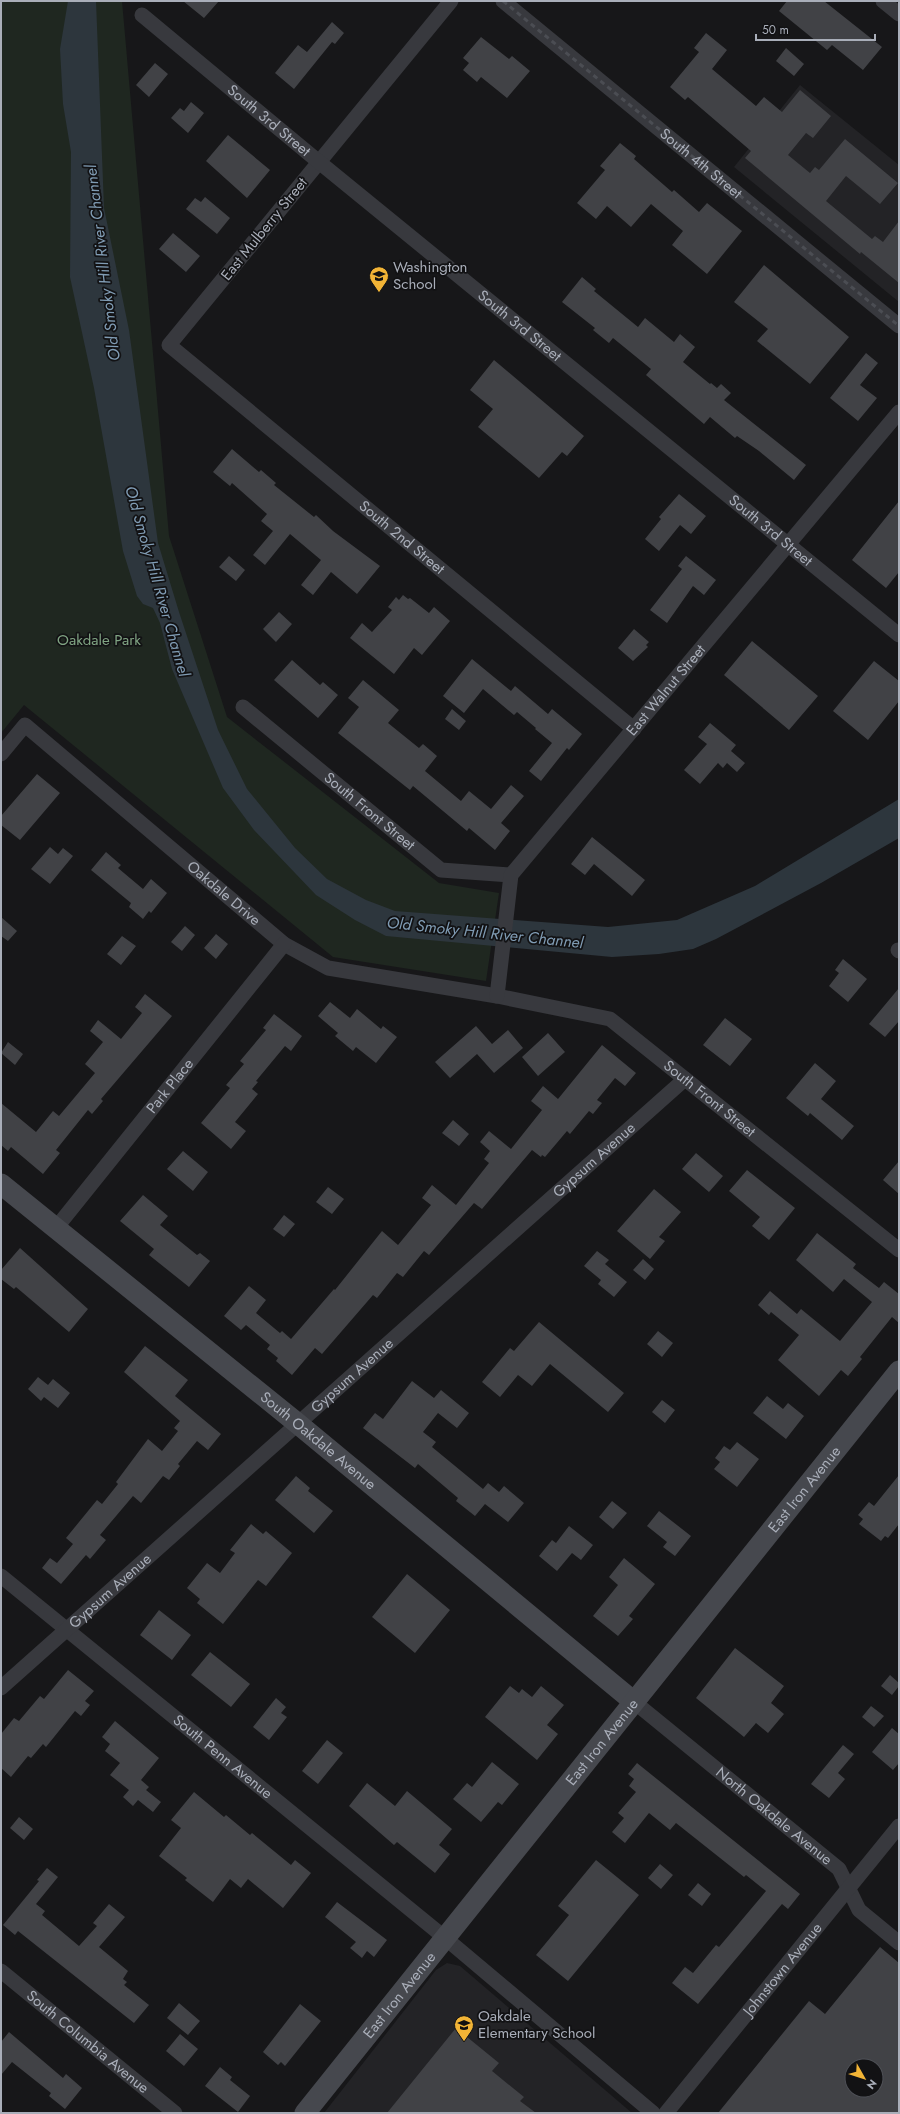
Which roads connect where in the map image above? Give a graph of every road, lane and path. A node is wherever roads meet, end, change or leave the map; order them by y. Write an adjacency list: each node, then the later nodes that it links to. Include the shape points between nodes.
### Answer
1 (451, 1): 6 (street, East Mulberry Street)
2 (503, 1): 7 (street, South 4th Street)
3 (883, 1): 4 (street)
4 (899, 14)
5 (142, 15): 6 (street, South 3rd Street)
6 (319, 162): 8 (street, East Mulberry Street); 10 (street, South 3rd Street)
7 (899, 326)
8 (169, 345): 13 (street, South 2nd Street)
9 (899, 412): 10 (street, East Walnut Street)
10 (788, 544): 11 (street, South 3rd Street); 13 (street, East Walnut Street)
11 (899, 635)
12 (244, 707): 15 (street, South Front Street, via 441,870)
13 (634, 729): 15 (street, East Walnut Street)
14 (1, 754): 16 (street, Oakdale Drive, via 25,724)
15 (511, 875): 17 (street)
16 (284, 944): 17 (street, Oakdale Drive, via 328,968); 20 (street, Park Place)
17 (497, 996): 18 (street, South Front Street, via 610,1019)
18 (685, 1079): 21 (street, South Front Street); 23 (street, Gypsum Avenue)
19 (1, 1184): 20 (street, South Oakdale Avenue)
20 (56, 1228): 23 (street, South Oakdale Avenue)
21 (899, 1250)
22 (899, 1371): 27 (street, East Iron Avenue)
23 (297, 1423): 25 (street, Gypsum Avenue); 27 (street, South Oakdale Avenue)
24 (1, 1576): 25 (street, South Penn Avenue)
25 (66, 1630): 26 (street, Gypsum Avenue); 30 (street, South Penn Avenue)
26 (1, 1688)
27 (634, 1701): 29 (street, North Oakdale Avenue, via 839,1869); 30 (street, East Iron Avenue)
28 (899, 1826): 29 (street, Johnstown Avenue)
29 (848, 1889): 31 (street, North Oakdale Avenue, via 859,1910); 36 (street, Johnstown Avenue)
30 (444, 1937): 34 (street, East Iron Avenue); 35 (street, South Penn Avenue)
31 (899, 1943)
32 (1, 1971): 33 (street, South Columbia Avenue)
33 (175, 2113)
34 (305, 2113)
35 (653, 2113)
36 (666, 2113)

